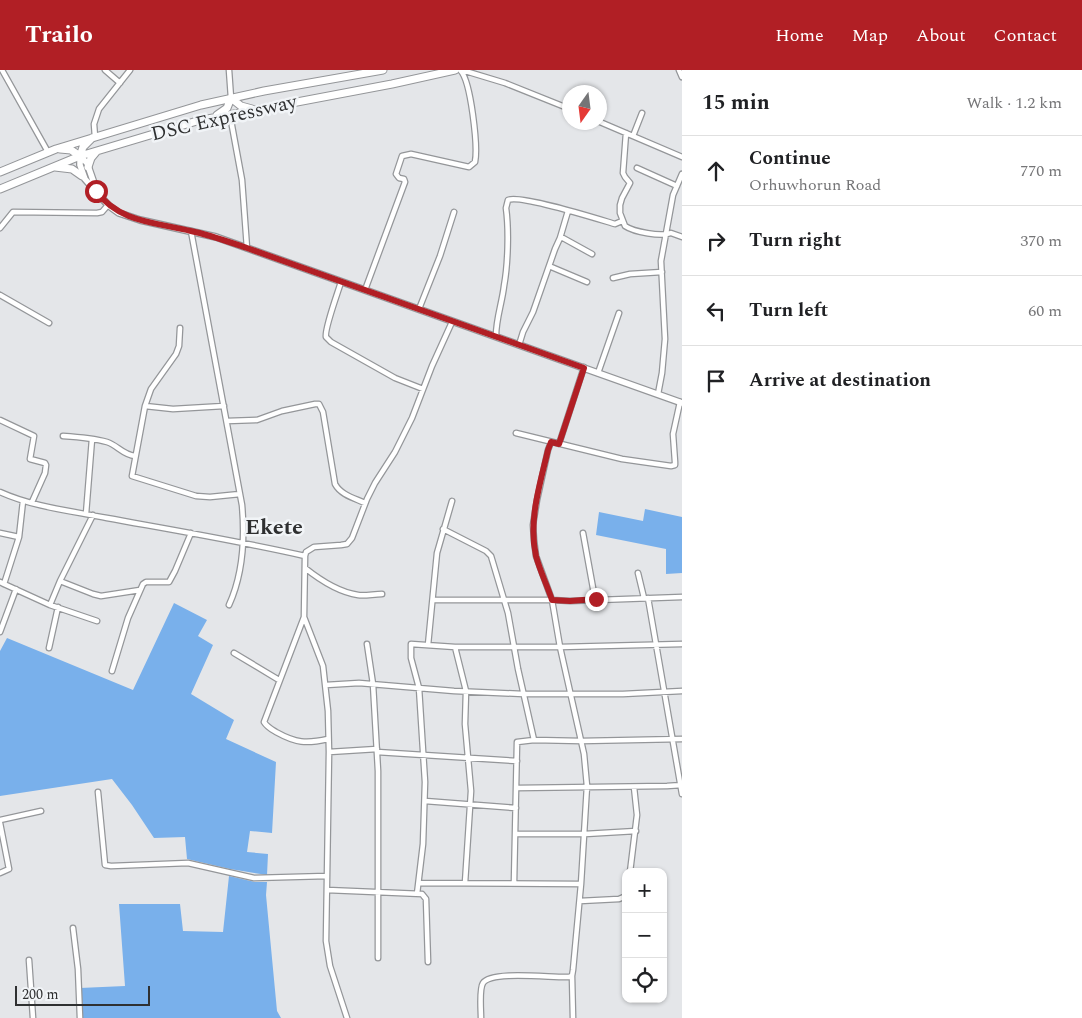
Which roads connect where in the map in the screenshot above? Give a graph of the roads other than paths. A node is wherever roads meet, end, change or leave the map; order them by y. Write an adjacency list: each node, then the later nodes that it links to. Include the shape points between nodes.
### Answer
1 (2, 70): 24 (street)
2 (105, 70): 11 (street)
3 (130, 70): 11 (street)
4 (229, 70): 12 (street)
5 (383, 70): 9 (main road, DSC Expressway)
6 (455, 70): 14 (main road, DSC Expressway)
7 (461, 70): 13 (street); 52 (street, via 467,83 474,125 475,162 469,166 410,154 402,156 396,174 405,182)
8 (680, 70): 10 (street)
9 (349, 73): 12 (main road, DSC Expressway)
10 (682, 77)
11 (120, 83): 21 (street, via 99,109 94,124)
12 (231, 98): 14 (main road, via 241,106); 17 (main road, via 224,111); 21 (main road, DSC Expressway)
13 (562, 106)
14 (255, 109): 16 (main road, DSC Expressway)
15 (642, 112): 20 (street)
16 (230, 115): 17 (main road, DSC Expressway); 45 (street, via 242,180)
17 (208, 118): 23 (main road, DSC Expressway)
18 (607, 125): 19 (street)
19 (626, 133): 20 (street); 39 (street, via 623,173 630,183 620,205)
20 (633, 136): 26 (street)
21 (95, 137): 22 (main road, DSC Expressway); 25 (main road)
22 (56, 149): 24 (main road, DSC Expressway); 25 (main road, via 71,150)
23 (98, 150): 25 (main road, DSC Expressway); 28 (main road)
24 (48, 152): 30 (main road, DSC Expressway)
25 (80, 156): 27 (main road, DSC Expressway); 28 (street); 32 (street)
26 (682, 157)
27 (52, 167): 32 (main road, via 72,169); 34 (main road, DSC Expressway)
28 (88, 167): 35 (street)
29 (638, 168): 33 (street)
30 (0, 172)
31 (682, 174): 33 (street)
32 (82, 176): 35 (street)
33 (676, 186): 42 (street)
34 (0, 189)
35 (96, 191): 36 (street)
36 (108, 206): 40 (street, via 97,213 13,212); 41 (street, via 128,216)
37 (568, 211): 39 (street, via 615,224); 44 (street); 59 (street, via 512,198 508,200 504,288)
38 (454, 212): 54 (street)
39 (622, 221): 42 (street, via 628,229)
40 (0, 228)
41 (191, 231): 45 (street); 67 (street)
42 (665, 236): 43 (street, via 671,233); 48 (street)
43 (682, 237)
44 (560, 238): 46 (street); 47 (street)
45 (247, 248): 50 (street)
46 (592, 254)
47 (549, 266): 51 (street); 60 (street)
48 (662, 272): 49 (street); 64 (street, via 665,340)
49 (613, 278)
50 (340, 282): 52 (street); 63 (street, via 326,337 395,378)
51 (587, 282)
52 (365, 290): 54 (street)
53 (0, 295): 57 (street)
54 (419, 309): 56 (street)
55 (618, 313): 62 (street)
56 (452, 322): 59 (street); 63 (street)
57 (48, 323)
58 (180, 328): 66 (street, via 180,346 151,390)
59 (496, 336): 60 (street)
60 (519, 345): 61 (street)
61 (584, 368): 62 (street); 74 (street)
62 (598, 372): 64 (street)
63 (423, 389): 81 (street, via 403,437)
64 (658, 394): 65 (street)
65 (681, 402): 74 (street, via 673,434 674,465 622,459)
66 (145, 406): 67 (street, via 174,409); 75 (street)
67 (224, 406): 69 (street)
68 (0, 420): 80 (street, via 34,436 30,459 45,463 45,473)
69 (227, 421): 77 (street); 81 (street, via 257,420 282,411 320,404 335,484 344,494)
70 (516, 433): 73 (street)
71 (63, 436): 72 (street)
72 (92, 439): 75 (street, via 107,442); 82 (street)
73 (551, 442): 74 (street); 103 (street, via 538,492 534,525 536,556)
74 (559, 444)
75 (135, 456): 77 (street, via 133,477 196,496)
76 (0, 492): 78 (street)
77 (240, 494): 89 (street)
78 (23, 501): 80 (street); 88 (street)
79 (452, 501): 84 (street)
80 (32, 502): 82 (street)
81 (365, 503): 90 (street, via 347,544 314,547)
82 (86, 514): 83 (street)
83 (93, 515): 86 (street); 93 (street)
84 (444, 529): 101 (street); 102 (street, via 490,554)
85 (0, 533): 88 (street)
86 (190, 533): 89 (street); 96 (street, via 168,582 144,582)
87 (583, 533): 100 (street)
88 (19, 537): 94 (street)
89 (244, 542): 90 (street); 105 (street)
90 (305, 556): 91 (street)
91 (305, 568): 97 (street, via 348,593); 107 (street)
92 (638, 573): 99 (street)
93 (60, 581): 96 (street, via 101,596); 104 (street)
94 (2, 583): 95 (street)
95 (16, 589): 104 (street); 109 (street)
96 (140, 590): 119 (street)
97 (382, 594)
98 (682, 597): 99 (street)
99 (646, 598): 100 (street); 113 (street)
100 (596, 599): 103 (street)
101 (433, 600): 102 (street); 112 (street)
102 (504, 600): 103 (street); 115 (street)
103 (552, 600): 116 (street)
104 (50, 605): 106 (street)
105 (230, 605)
106 (58, 607): 108 (street); 117 (street)
107 (304, 618): 120 (street); 122 (street, via 323,666)
108 (97, 621)
109 (0, 632)
110 (367, 644): 121 (street)
111 (682, 644): 113 (street)
112 (428, 645): 114 (street); 123 (street, via 414,643 410,647)
113 (657, 645): 116 (street); 126 (street)
114 (455, 647): 115 (street); 124 (street)
115 (515, 647): 116 (street); 127 (street)
116 (560, 647): 128 (street)
117 (49, 648)
118 (234, 653): 120 (street)
119 (112, 671)
120 (279, 680): 131 (street, via 264,719 266,726 304,743)
121 (373, 684): 122 (street); 123 (street); 134 (street)
122 (326, 685): 131 (street)
123 (419, 688): 124 (street); 136 (street)
124 (466, 691): 127 (street); 137 (street)
125 (682, 691): 126 (street)
126 (665, 692): 128 (street); 129 (street)
127 (523, 694): 128 (street); 132 (street)
128 (571, 694): 133 (street)
129 (672, 739): 130 (street); 133 (street); 139 (street)
130 (682, 739)
131 (328, 740): 135 (street)
132 (534, 740): 133 (street); 138 (street, via 518,742)
133 (581, 741): 140 (street)
134 (377, 750): 135 (street); 136 (street); 161 (street)
135 (329, 752): 155 (street)
136 (423, 755): 137 (street); 145 (street)
137 (468, 757): 138 (street); 146 (street)
138 (517, 761): 142 (street)
139 (681, 785): 141 (street); 144 (street)
140 (587, 786): 141 (street); 142 (street); 152 (street)
141 (634, 786): 150 (street, via 638,815)
142 (517, 788): 147 (street)
143 (98, 792): 155 (street, via 105,865 188,863 254,878)
144 (682, 794)
145 (425, 801): 146 (street); 156 (street)
146 (471, 804): 147 (street); 157 (street)
147 (516, 808): 151 (street)
148 (40, 811): 149 (street)
149 (0, 822): 154 (street, via 9,869)
150 (636, 831): 152 (street); 153 (street)
151 (516, 834): 152 (street); 158 (street)
152 (585, 834): 159 (street)
153 (631, 868)
154 (0, 873)
155 (327, 876): 160 (street)
156 (419, 883): 157 (street); 162 (street)
157 (465, 883): 158 (street)
158 (514, 883): 159 (street)
159 (581, 884): 164 (street)
160 (327, 890): 161 (street); 172 (street, via 326,941 330,966)
161 (377, 892): 162 (street); 166 (street)
162 (418, 894): 168 (street, via 426,899)
163 (622, 898): 164 (street)
164 (580, 901): 169 (street)
165 (73, 928): 171 (street)
166 (378, 958)
167 (29, 960): 170 (street)
168 (428, 962)
169 (572, 976): 173 (street, via 486,979 482,984); 174 (street)
170 (32, 1018)
171 (80, 1018)
172 (347, 1018)
173 (481, 1018)
174 (573, 1018)

